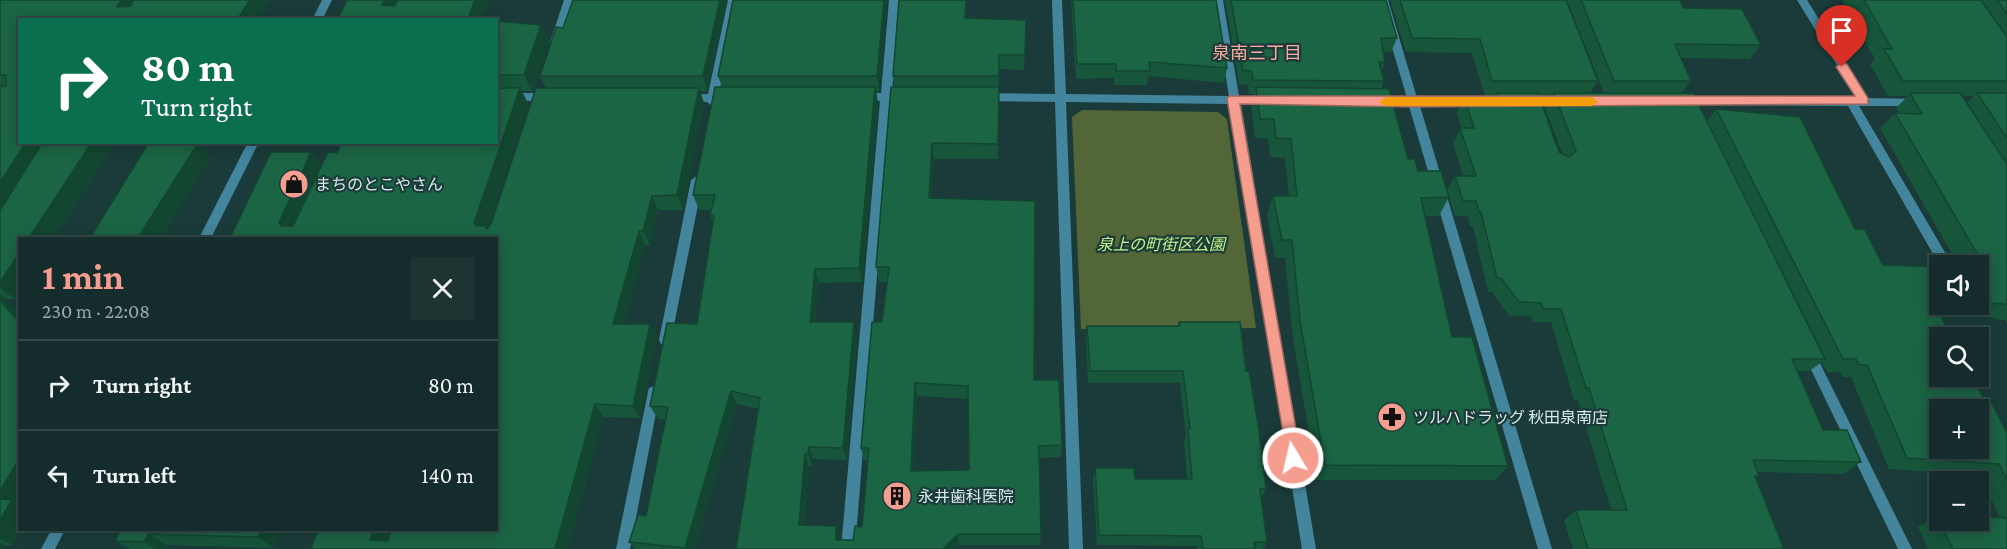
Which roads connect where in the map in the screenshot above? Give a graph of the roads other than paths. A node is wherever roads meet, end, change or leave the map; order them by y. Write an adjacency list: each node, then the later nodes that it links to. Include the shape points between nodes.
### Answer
1 (327, 0): 9 (street)
2 (569, 0): 10 (street)
3 (734, 0): 30 (street)
4 (894, 0): 16 (street)
5 (1057, 0): 19 (street)
6 (1218, 0): 22 (street)
7 (1383, 0): 27 (street)
8 (1802, 0): 26 (street)
9 (318, 18)
10 (552, 53)
11 (541, 85): 13 (street)
12 (498, 97): 13 (street)
13 (537, 97): 14 (street); 32 (street)
14 (561, 97)
15 (851, 97): 16 (street)
16 (885, 97): 17 (street); 43 (street)
17 (920, 97)
18 (967, 97): 19 (street)
19 (1060, 97): 22 (street); 44 (street)
20 (677, 98): 30 (street)
21 (735, 98): 30 (street)
22 (1233, 99): 23 (street); 45 (street)
23 (1281, 100)
24 (1365, 101): 27 (street)
25 (1851, 101): 26 (street); 31 (street); 36 (street)
26 (1864, 101): 29 (street)
27 (1413, 102): 28 (street); 46 (street)
28 (1483, 102)
29 (1928, 102)
30 (712, 104)
31 (1684, 105)
32 (532, 111)
33 (253, 144): 35 (street)
34 (699, 168): 38 (street)
35 (206, 237)
36 (1941, 255)
37 (1800, 336): 47 (street)
38 (662, 352)
39 (658, 376): 42 (street)
40 (57, 531): 41 (street)
41 (48, 549)
42 (623, 549)
43 (848, 549)
44 (1076, 549)
45 (1309, 549)
46 (1545, 549)
47 (1905, 549)

